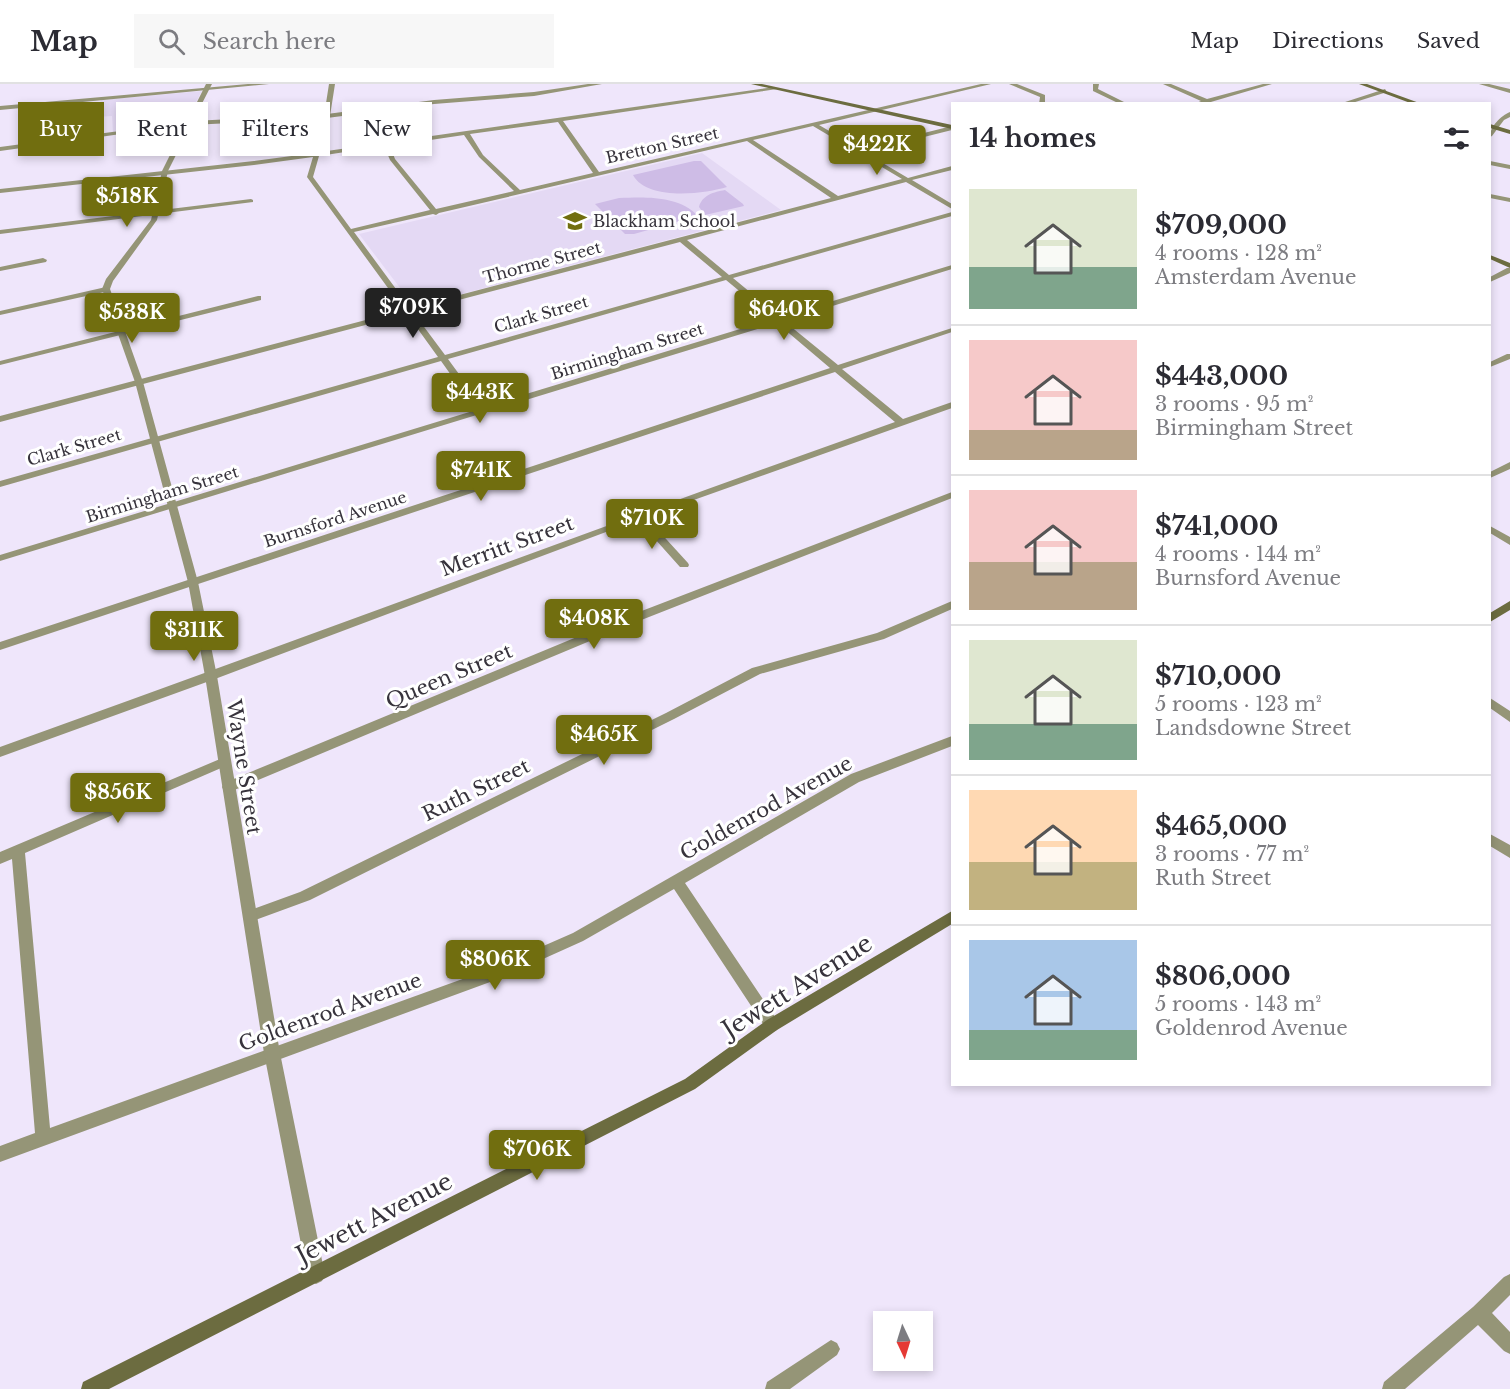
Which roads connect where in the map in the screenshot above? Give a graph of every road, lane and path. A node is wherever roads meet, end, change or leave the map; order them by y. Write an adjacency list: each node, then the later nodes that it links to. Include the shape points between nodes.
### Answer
1 (266, 84): 13 (street)
2 (332, 84): 20 (street)
3 (599, 84): 30 (street)
4 (754, 84): 15 (main road)
5 (988, 84): 28 (street, Bretton Street)
6 (1012, 84): 21 (street, via 1043,96)
7 (1096, 84): 22 (street, via 1095,90)
8 (1166, 84): 18 (street)
9 (1250, 84): 14 (street)
10 (1269, 84): 14 (street)
11 (1362, 84): 17 (main road)
12 (1482, 84): 16 (street)
13 (208, 86): 19 (street); 27 (street)
14 (1258, 87): 18 (street)
15 (774, 89): 28 (main road); 31 (street)
16 (1510, 91)
17 (1388, 92): 24 (street); 25 (main road); 26 (main road)
18 (1206, 101): 23 (street)
19 (200, 102)
20 (329, 102)
21 (1042, 102)
22 (1122, 102)
23 (1203, 102)
24 (1349, 102)
25 (1415, 102)
26 (1421, 102)
27 (0, 108)
28 (875, 110): 32 (street, Bretton Street); 34 (main road)
29 (1510, 114): 33 (street)
30 (330, 116)
31 (559, 119): 38 (street); 51 (street)
32 (814, 124): 40 (street, Bretton Street); 42 (street)
33 (1493, 125): 36 (main road)
34 (951, 128)
35 (951, 128): 42 (street)
36 (1510, 130)
37 (116, 133): 41 (street)
38 (466, 133): 39 (street); 54 (street, via 481,156)
39 (432, 138)
40 (747, 140): 51 (street, Bretton Street); 56 (street)
41 (0, 149)
42 (859, 151): 52 (street)
43 (172, 156): 50 (street)
44 (298, 156): 50 (street)
45 (315, 156): 63 (street, via 310,177)
46 (391, 156): 61 (street)
47 (1491, 163): 48 (street)
48 (1510, 167)
49 (951, 168): 52 (street, Thorme Street)
50 (165, 171): 53 (street); 60 (street)
51 (597, 174): 54 (street, Bretton Street)
52 (907, 180): 56 (street, Thorme Street); 59 (street)
53 (0, 191)
54 (519, 192): 61 (street, Bretton Street)
55 (1491, 196): 58 (street)
56 (836, 198): 65 (street, Thorme Street)
57 (251, 201): 60 (street)
58 (1510, 201)
59 (951, 206)
60 (157, 212): 64 (street); 73 (street)
61 (436, 213): 63 (street, Bretton Street)
62 (951, 214): 71 (street, Clark Street)
63 (350, 231): 75 (street)
64 (0, 232)
65 (681, 239): 71 (street); 75 (street, Thorme Street)
66 (1491, 258): 69 (main road)
67 (43, 260): 70 (street)
68 (951, 267): 77 (street, Birmingham Street)
69 (1510, 268): 72 (street)
70 (0, 269)
71 (727, 278): 77 (street); 81 (street, Clark Street)
72 (1491, 279)
73 (106, 289): 76 (street); 79 (street, Wayne Street)
74 (258, 298): 79 (street)
75 (408, 311): 81 (street); 85 (street, Thorme Street)
76 (0, 314)
77 (779, 321): 84 (street); 87 (street, Birmingham Street)
78 (951, 330): 84 (street, Burnsford Avenue)
79 (122, 333): 82 (street); 85 (street, Wayne Street)
80 (1510, 356): 83 (street)
81 (443, 358): 87 (street); 90 (street, Clark Street)
82 (0, 363)
83 (1491, 365)
84 (838, 369): 89 (street); 101 (street, Burnsford Avenue)
85 (139, 382): 88 (street, Thorme Street); 90 (street, Wayne Street)
86 (951, 405): 89 (street, Merritt Street)
87 (481, 410): 95 (street, Birmingham Street)
88 (0, 418)
89 (903, 424): 96 (street, Merritt Street)
90 (154, 440): 93 (street, Clark Street); 95 (street, Wayne Street)
91 (1510, 465): 92 (street)
92 (1491, 474)
93 (0, 484)
94 (951, 495): 112 (street, Queen Street, via 617,625)
95 (174, 507): 99 (street, Birmingham Street); 101 (street, Wayne Street)
96 (640, 516): 100 (street); 106 (street, Merritt Street)
97 (1491, 530): 98 (street)
98 (1510, 542)
99 (0, 558)
100 (684, 565)
101 (192, 582): 105 (street, Burnsford Avenue); 106 (street, Wayne Street)
102 (951, 605): 118 (street, Ruth Street, via 880,636 756,671 305,896)
103 (1510, 605): 104 (main road)
104 (1491, 617)
105 (0, 646)
106 (211, 676): 110 (street, Merritt Street); 111 (street, Wayne Street)
107 (1491, 703): 108 (street)
108 (1510, 717)
109 (951, 741): 117 (street, Goldenrod Avenue, via 855,778)
110 (0, 752)
111 (224, 762): 112 (street, Wayne Street); 114 (street)
112 (228, 787): 118 (street, Wayne Street)
113 (1491, 840): 115 (street)
114 (18, 851): 116 (street); 122 (street)
115 (1510, 852)
116 (0, 858)
117 (676, 881): 120 (street); 121 (street, Goldenrod Avenue, via 578,937 496,973)
118 (250, 915): 121 (street, Wayne Street)
119 (951, 918): 120 (main road, Jewett Avenue)
120 (772, 1025): 124 (main road, Jewett Avenue, via 690,1084)
121 (272, 1053): 122 (street, Goldenrod Avenue); 124 (street, Wayne Street)
122 (43, 1138): 123 (street, Goldenrod Avenue)
123 (0, 1154)
124 (316, 1275): 129 (main road, Jewett Avenue)
125 (1510, 1283): 126 (street)
126 (1479, 1313): 127 (street); 131 (street)
127 (1510, 1345)
128 (831, 1348): 130 (street)
129 (90, 1389)
130 (774, 1389)
131 (1391, 1389)

